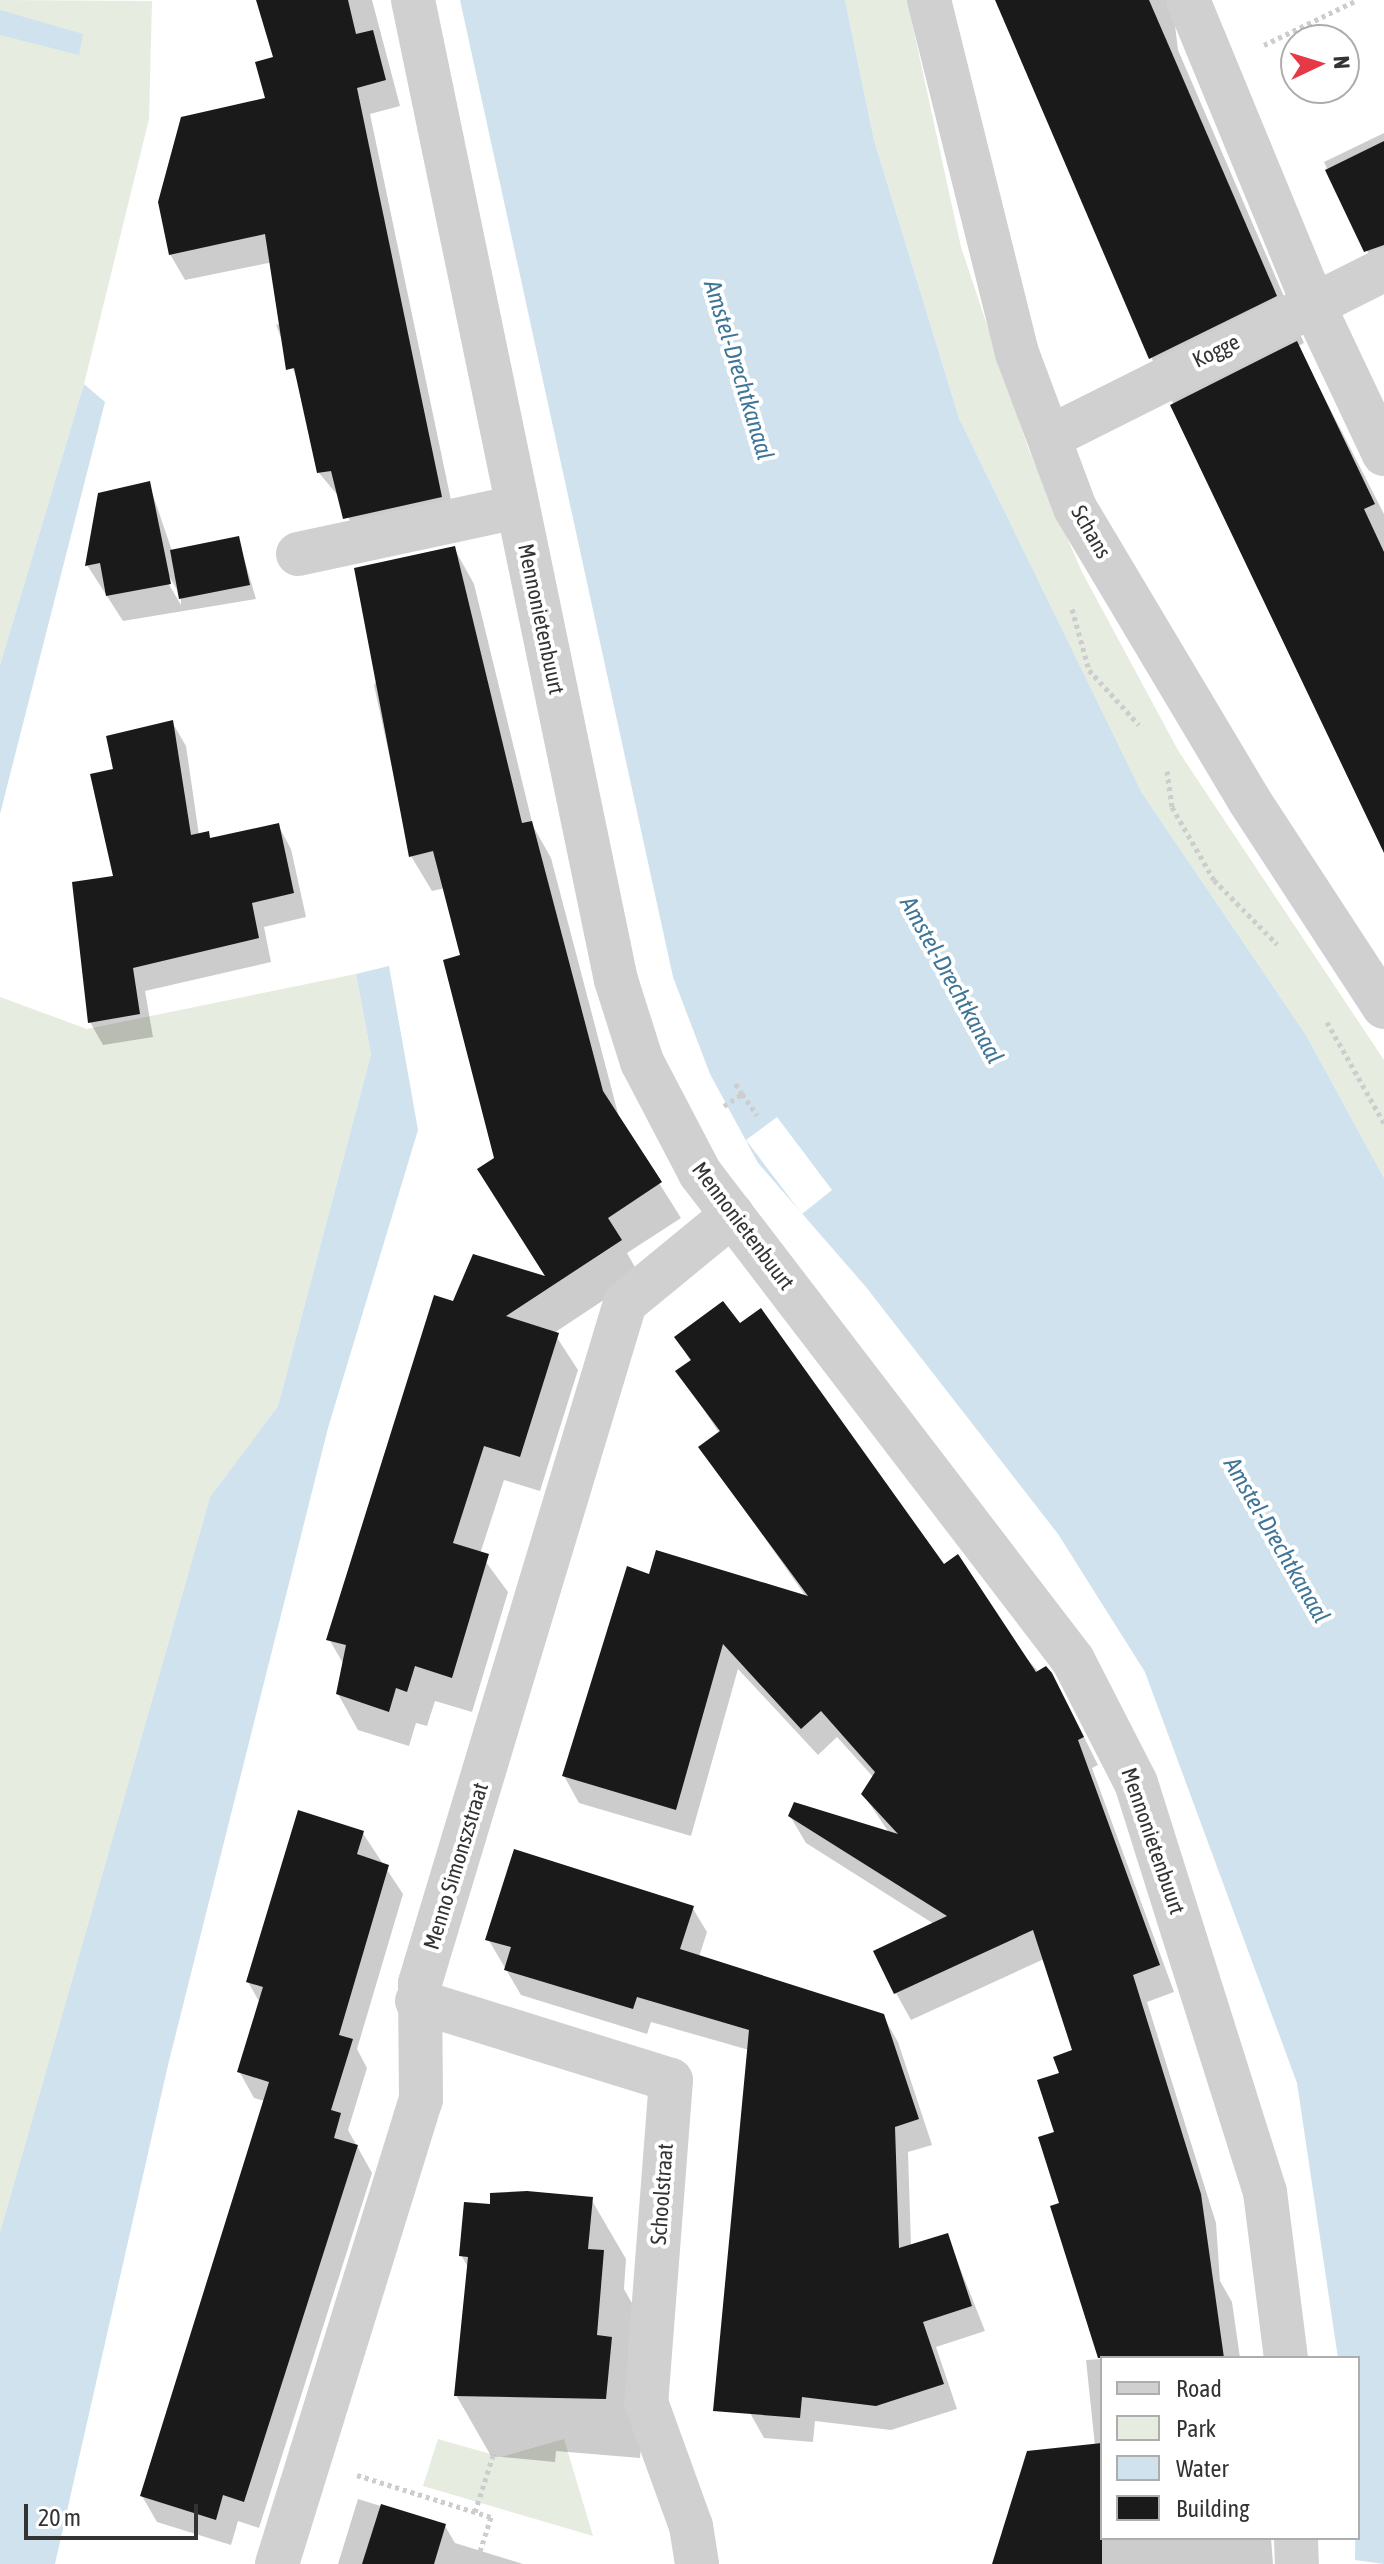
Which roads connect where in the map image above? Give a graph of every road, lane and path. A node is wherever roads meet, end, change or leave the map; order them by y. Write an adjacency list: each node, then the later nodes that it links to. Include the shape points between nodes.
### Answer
1 (413, 0): 10 (street, Mennonietenbuurt)
2 (929, 0): 8 (street, Schans, via 1013,339)
3 (1188, 0): 5 (street)
4 (1357, 0): 5 (path)
5 (1216, 68): 7 (street)
6 (1384, 270): 7 (street, Kogge)
7 (1313, 304): 8 (street, Kogge); 9 (street)
8 (1050, 437): 12 (street, Schans, via 1075,508 1249,800)
9 (1384, 454)
10 (517, 507): 11 (street); 17 (street, Mennonietenbuurt, via 616,980 642,1062 677,1133)
11 (298, 554)
12 (1384, 1007)
13 (735, 1083): 14 (path)
14 (742, 1094): 15 (path); 16 (path)
15 (715, 1113)
16 (757, 1115)
17 (732, 1215): 18 (street, Menno Simonszstraat, via 625,1303); 19 (street, Mennonietenbuurt, via 1073,1660 1136,1783 1265,2192)
18 (417, 2001): 20 (street, Schoolstraat, via 671,2080); 21 (street, Menno Simonszstraat, via 421,2100)
19 (1286, 2356)
20 (647, 2408): 22 (path, via 494,2452); 26 (street, Schoolstraat, via 691,2526)
21 (310, 2460): 22 (path); 24 (street, Menno Simonszstraat)
22 (475, 2512): 25 (path, via 491,2517)
23 (1296, 2540): 27 (street)
24 (277, 2564)
25 (476, 2564)
26 (697, 2564)
27 (1297, 2564)

